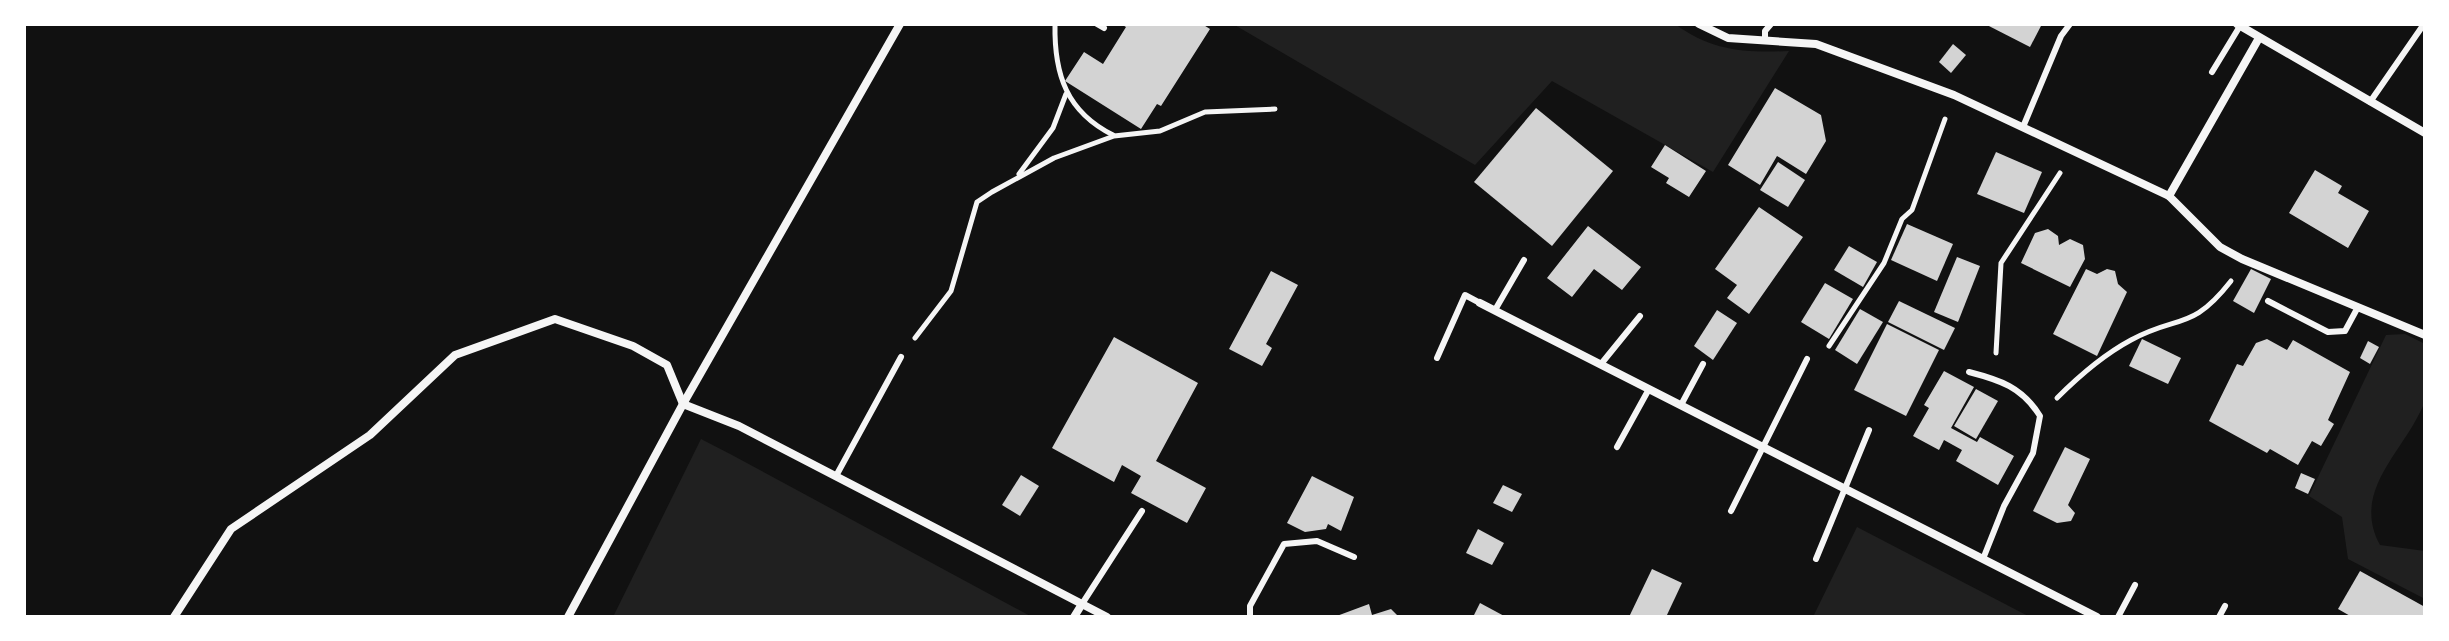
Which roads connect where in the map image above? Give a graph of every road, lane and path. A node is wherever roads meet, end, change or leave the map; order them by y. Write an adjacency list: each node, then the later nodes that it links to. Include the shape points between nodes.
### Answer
1 (900, 24): 39 (street)
2 (1055, 24): 13 (path, via 1058,65)
3 (1097, 24): 9 (lane)
4 (1699, 24): 11 (street, via 1728,38)
5 (1771, 24): 11 (lane)
6 (2070, 24): 17 (lane)
7 (2424, 24): 15 (lane)
8 (2239, 25): 10 (street); 12 (lane)
9 (1104, 28)
10 (2259, 38): 15 (street); 22 (street)
11 (1765, 41): 14 (street, via 1816,44)
12 (2212, 72)
13 (1067, 93): 19 (path, via 1088,122); 21 (path, via 1053,128)
14 (1954, 95): 17 (street); 33 (path, via 1912,210 1902,219 1884,263 1827,349)
15 (2370, 102): 18 (street)
16 (1275, 109): 19 (path, via 1205,112 1160,131)
17 (2023, 127): 20 (street)
18 (2425, 133)
19 (1114, 136): 21 (path)
20 (2074, 151): 22 (street); 37 (path, via 2001,263)
21 (1015, 179): 31 (path, via 977,202 951,291)
22 (2169, 196): 23 (street, via 2220,247)
23 (2242, 259): 27 (street); 41 (path, via 2231,281 2201,314 2129,341 2081,374)
24 (1524, 260): 28 (lane)
25 (2268, 301): 27 (lane, via 2328,332 2345,331)
26 (1480, 303): 28 (street); 32 (lane, via 1465,295)
27 (2358, 307): 30 (street)
28 (1495, 310): 34 (street)
29 (1640, 316): 34 (lane)
30 (2425, 335)
31 (901, 357): 45 (lane)
32 (1437, 358)
33 (1807, 359): 44 (lane)
34 (1601, 364): 38 (street)
35 (1703, 364): 40 (lane)
36 (1969, 372): 37 (lane)
37 (1994, 378): 41 (lane, via 2031,401)
38 (1649, 389): 40 (street); 43 (lane)
39 (683, 404): 45 (street); 55 (street, via 667,365 633,346 555,319 455,355 370,435 231,529); 56 (street)
40 (1681, 405): 44 (street)
41 (2040, 416): 51 (lane, via 2033,453)
42 (1869, 430): 46 (lane)
43 (1617, 447)
44 (1763, 447): 46 (street); 48 (lane)
45 (836, 476): 53 (street)
46 (1845, 488): 50 (lane); 51 (street)
47 (1142, 511): 53 (lane)
48 (1731, 511)
49 (1354, 557): 59 (lane, via 1317,541 1284,544 1250,606)
50 (1816, 559)
51 (1983, 559): 60 (street)
52 (2135, 585): 61 (lane)
53 (1082, 604): 57 (street); 58 (street)
54 (2225, 606): 62 (lane)
55 (174, 617)
56 (568, 617)
57 (1074, 617)
58 (1107, 617)
59 (1250, 617)
60 (2097, 617)
61 (2118, 617)
62 (2219, 617)

